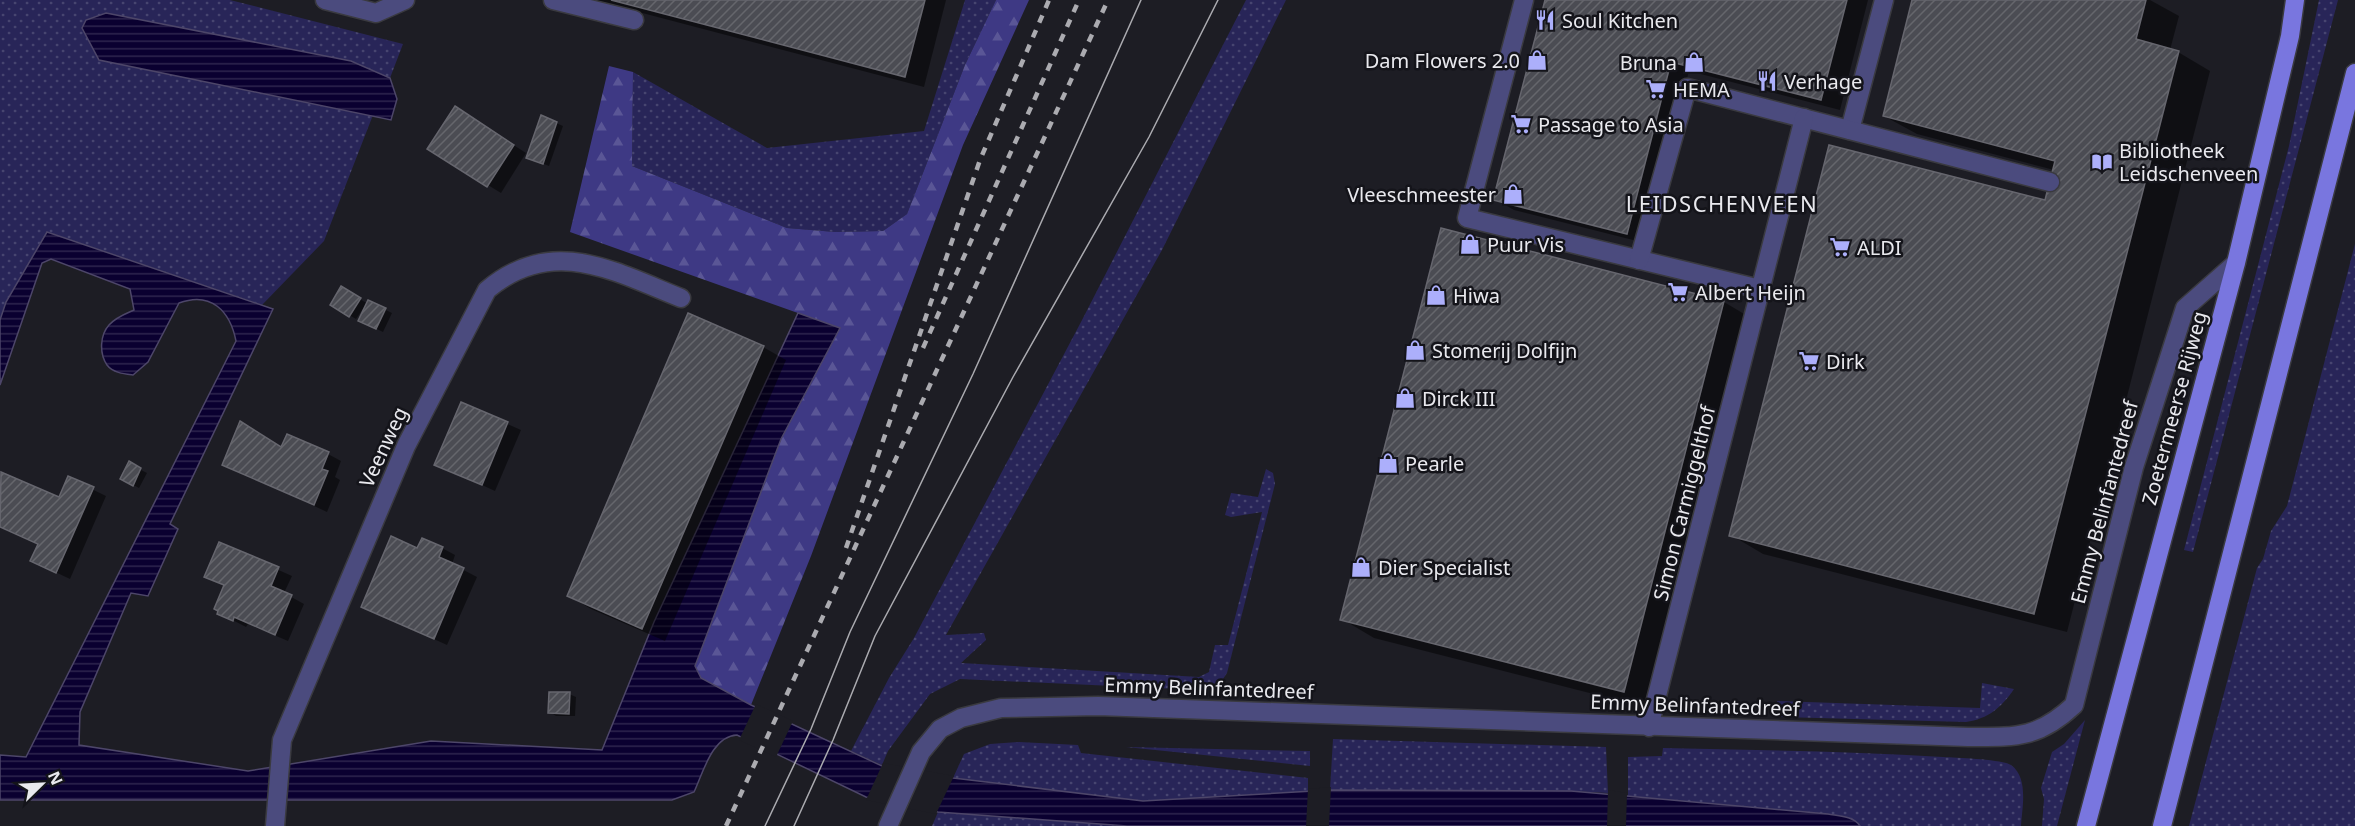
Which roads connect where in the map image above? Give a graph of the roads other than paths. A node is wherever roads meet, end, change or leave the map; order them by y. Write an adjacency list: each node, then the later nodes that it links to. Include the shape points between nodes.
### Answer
1 (324, 0): 2 (street, via 376,13)
2 (405, 0)
3 (553, 0): 7 (street)
4 (1524, 0): 12 (street, via 1467,218)
5 (1884, 0): 10 (street)
6 (2295, 0): 13 (main road, Zoetermeerse Rijweg, via 2290,36)
7 (634, 20)
8 (2355, 73): 20 (main road)
9 (1804, 118): 10 (street); 12 (street, via 1687,88); 14 (street, Simon Carmiggelthof)
10 (1850, 130): 11 (street)
11 (2050, 182)
12 (1639, 260): 14 (street)
13 (2236, 263): 16 (street, Emmy Belinfantedreef, via 2185,308 2134,467 2074,705 2059,719 2018,737); 19 (main road, Zoetermeerse Rijweg)
14 (1760, 290): 16 (street, Simon Carmiggelthof)
15 (681, 298): 17 (street, Veenweg, via 603,267 576,261 550,261 524,269 503,277 487,291 406,446 282,740)
16 (1649, 727): 18 (street, Emmy Belinfantedreef, via 1098,706 1001,708 961,718 940,729 921,752)
17 (276, 826)
18 (888, 826)
19 (2086, 826)
20 (2162, 826)

